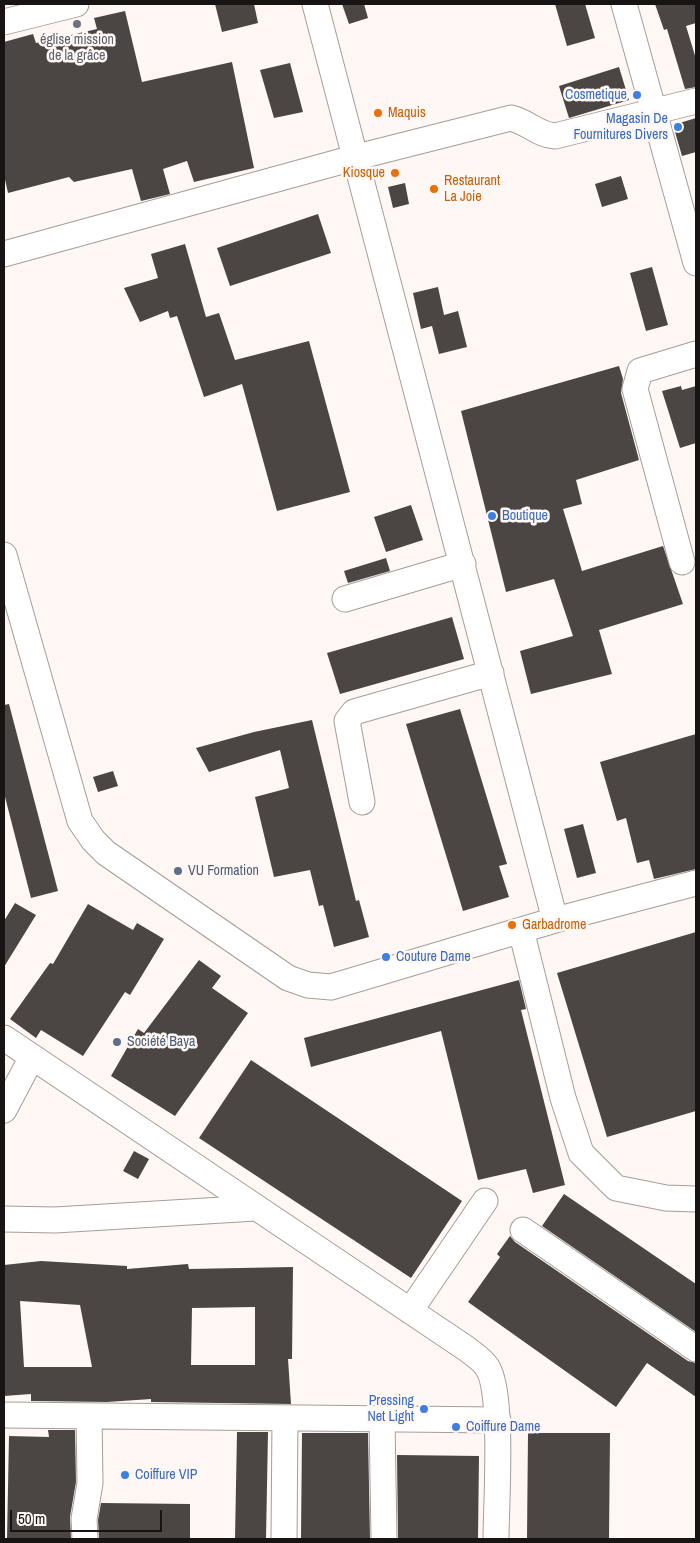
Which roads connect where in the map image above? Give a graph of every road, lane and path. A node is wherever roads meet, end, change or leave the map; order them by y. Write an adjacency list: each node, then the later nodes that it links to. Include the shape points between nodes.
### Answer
1 (76, 4): 4 (street)
2 (315, 4): 7 (street)
3 (624, 4): 6 (street)
4 (4, 22)
5 (696, 101): 6 (street)
6 (656, 113): 7 (street, via 555,136 543,135 521,120 511,118); 9 (street)
7 (357, 157): 8 (street); 13 (street)
8 (4, 254)
9 (696, 263)
10 (696, 354): 12 (street, via 640,371 635,389)
11 (4, 554): 19 (street, via 80,820 106,853 288,978 308,985 331,986)
12 (682, 562)
13 (463, 564): 14 (street); 15 (street)
14 (345, 599)
15 (491, 672): 16 (street, via 354,712 348,721); 18 (street)
16 (362, 802)
17 (696, 883): 18 (street)
18 (555, 920): 19 (street)
19 (521, 930): 23 (street, via 581,1153 616,1188 666,1198)
20 (4, 1038): 21 (street)
21 (32, 1057): 22 (street); 25 (street)
22 (4, 1110)
23 (696, 1199)
24 (485, 1202): 28 (street)
25 (256, 1208): 26 (street, via 55,1220); 28 (street)
26 (4, 1219)
27 (523, 1230): 29 (street)
28 (410, 1310): 34 (street, via 488,1367)
29 (696, 1349)
30 (4, 1415): 31 (street)
31 (89, 1416): 32 (street); 35 (street, via 90,1483 84,1519)
32 (285, 1418): 33 (street); 36 (street)
33 (382, 1419): 34 (street); 37 (street)
34 (498, 1420): 38 (street)
35 (86, 1539)
36 (284, 1539)
37 (384, 1539)
38 (496, 1539)

